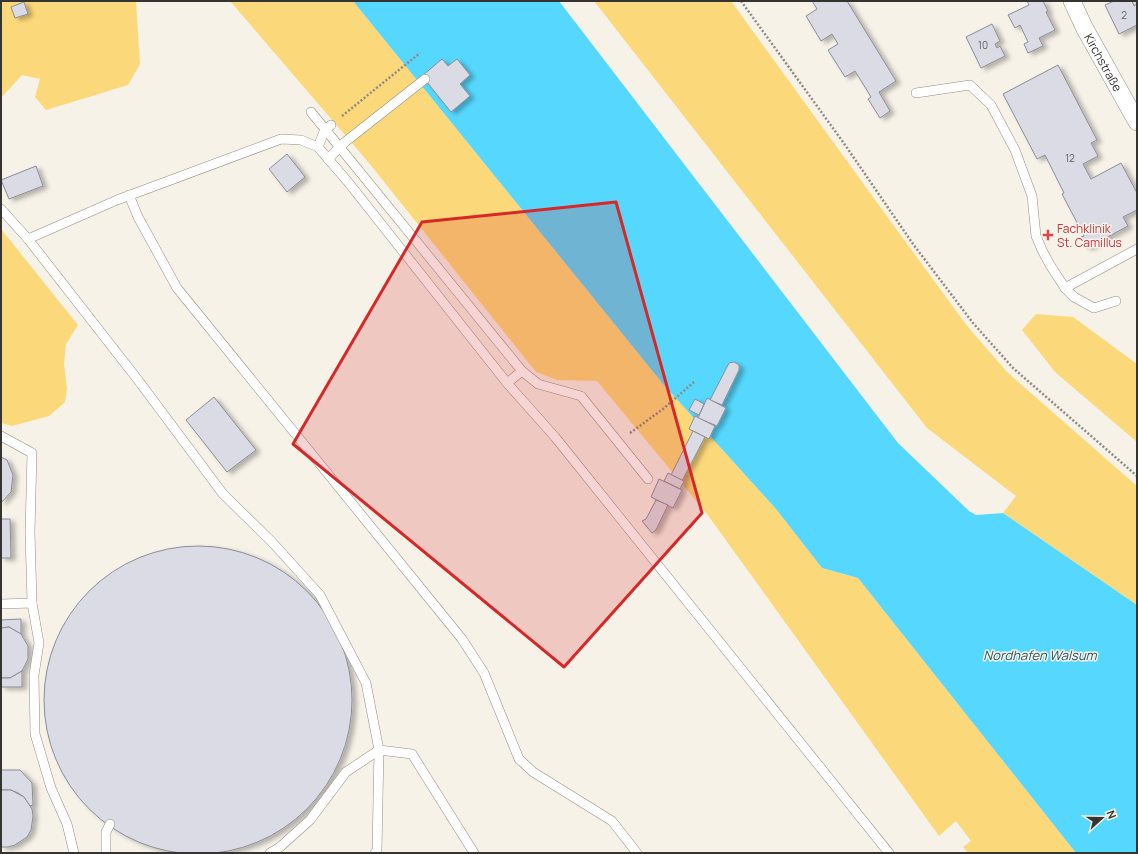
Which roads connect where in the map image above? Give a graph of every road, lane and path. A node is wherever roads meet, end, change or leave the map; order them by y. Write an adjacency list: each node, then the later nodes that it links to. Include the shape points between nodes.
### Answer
1 (741, 1): 23 (path, via 913,244 973,323 1013,368)
2 (1072, 1): 7 (street, Kirchstraße)
3 (420, 53): 8 (path)
4 (425, 79): 9 (lane)
5 (916, 93): 16 (lane, via 970,85 991,105 1015,150 1032,196 1036,236)
6 (311, 112): 8 (lane)
7 (1137, 122)
8 (328, 127): 9 (lane); 10 (lane)
9 (343, 145): 11 (lane); 18 (lane)
10 (318, 147): 11 (lane); 12 (lane, via 301,140 281,139)
11 (328, 159): 20 (lane)
12 (130, 195): 14 (lane); 34 (lane, via 138,217 177,288 462,639 484,673 519,759 533,772 612,821)
13 (1, 209): 14 (lane)
14 (28, 239): 27 (lane, via 223,494 272,542 320,595 366,683)
15 (1137, 249): 16 (lane)
16 (1065, 288): 17 (lane, via 1074,297 1094,308)
17 (1116, 301)
18 (522, 371): 20 (lane); 24 (lane, via 538,384 581,396)
19 (694, 382): 21 (path)
20 (507, 383): 35 (lane, via 555,437)
21 (641, 425)
22 (1, 436): 25 (lane, via 32,453)
23 (1137, 476)
24 (648, 479)
25 (32, 603): 26 (lane); 29 (lane, via 39,643 34,675 35,734 51,788 67,824)
26 (1, 604)
27 (379, 750): 31 (lane, via 346,772 310,820); 32 (lane); 33 (lane, via 412,754)
28 (110, 824): 30 (lane, via 106,832)
29 (74, 853)
30 (106, 853)
31 (270, 853)
32 (375, 853)
33 (474, 853)
34 (637, 853)
35 (889, 853)

